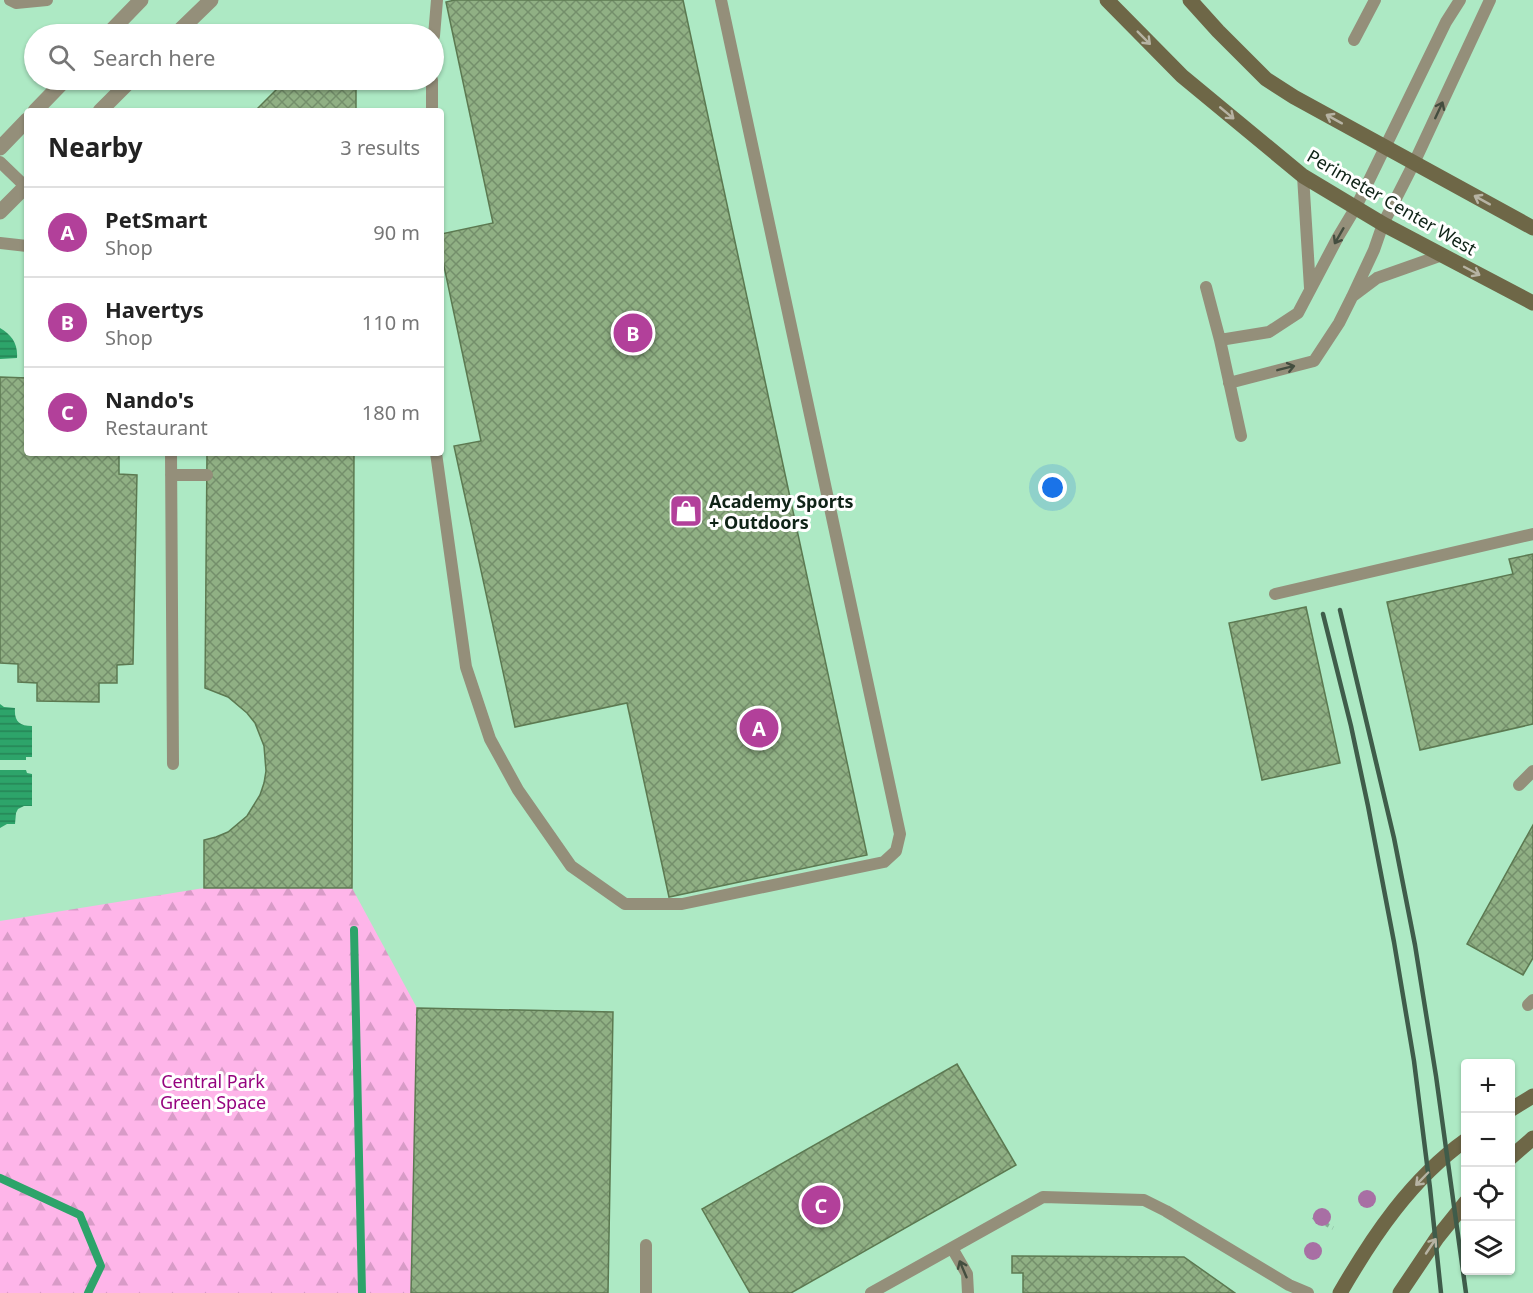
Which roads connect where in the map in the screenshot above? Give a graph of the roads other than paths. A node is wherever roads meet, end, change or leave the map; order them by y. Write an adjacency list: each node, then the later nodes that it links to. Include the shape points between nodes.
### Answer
1 (10, 0): 2 (lane)
2 (47, 0)
3 (141, 0): 12 (street)
4 (211, 0): 13 (street)
5 (437, 0): 14 (lane)
6 (721, 0): 45 (lane, via 900,834 896,851 884,862 682,904 626,904 571,866 518,790 490,739 466,667)
7 (1107, 0): 27 (main road, Perimeter Center West, one-way to 27, via 1182,76)
8 (1190, 0): 24 (main road, one-way to 8, via 1266,79)
9 (1375, 0): 15 (lane)
10 (1460, 0): 24 (lane)
11 (1490, 0): 26 (lane, one-way to 11)
12 (118, 24)
13 (186, 24)
14 (435, 24)
15 (1354, 40)
16 (56, 90): 19 (street)
17 (121, 90): 20 (street)
18 (432, 90): 21 (lane)
19 (38, 108)
20 (103, 108)
21 (432, 108)
22 (24, 123): 23 (street)
23 (0, 147)
24 (1385, 147): 26 (main road); 30 (lane)
25 (0, 162): 28 (lane)
26 (1414, 163): 32 (lane); 33 (main road, one-way to 26)
27 (1303, 176): 30 (main road, Perimeter Center West); 38 (lane)
28 (24, 184)
29 (24, 188): 31 (street)
30 (1356, 207): 32 (main road, Perimeter Center West); 38 (lane, one-way to 38)
31 (0, 212)
32 (1383, 224): 36 (main road, Perimeter Center West); 39 (lane)
33 (1533, 228)
34 (0, 243): 35 (lane)
35 (24, 246)
36 (1443, 255): 39 (lane, via 1377,278); 40 (main road, Perimeter Center West, one-way to 40)
37 (1206, 287): 41 (lane)
38 (1310, 290): 41 (lane, via 1298,313 1269,332)
39 (1352, 297): 42 (lane, one-way to 39, via 1314,361)
40 (1533, 303)
41 (1220, 340): 42 (lane)
42 (1229, 383): 43 (lane)
43 (1241, 436)
44 (171, 456): 46 (lane)
45 (436, 456)
46 (171, 476): 47 (lane); 50 (lane)
47 (207, 476)
48 (1533, 534): 49 (lane)
49 (1275, 594)
50 (173, 764)
51 (1533, 771): 52 (lane)
52 (1519, 785)
53 (1533, 1096): 54 (main road)
54 (1515, 1107)
55 (1533, 1138): 57 (main road)
56 (1461, 1144): 65 (main road, one-way to 65, via 1405,1196)
57 (1515, 1154)
58 (1461, 1208): 66 (main road, one-way to 58)
59 (646, 1245): 61 (lane)
60 (952, 1248): 62 (lane); 63 (lane, one-way to 60, via 967,1274); 64 (lane, via 1043,1197 1144,1200)
61 (646, 1293)
62 (871, 1293)
63 (968, 1293)
64 (1308, 1293)
65 (1340, 1293)
66 (1400, 1293)

